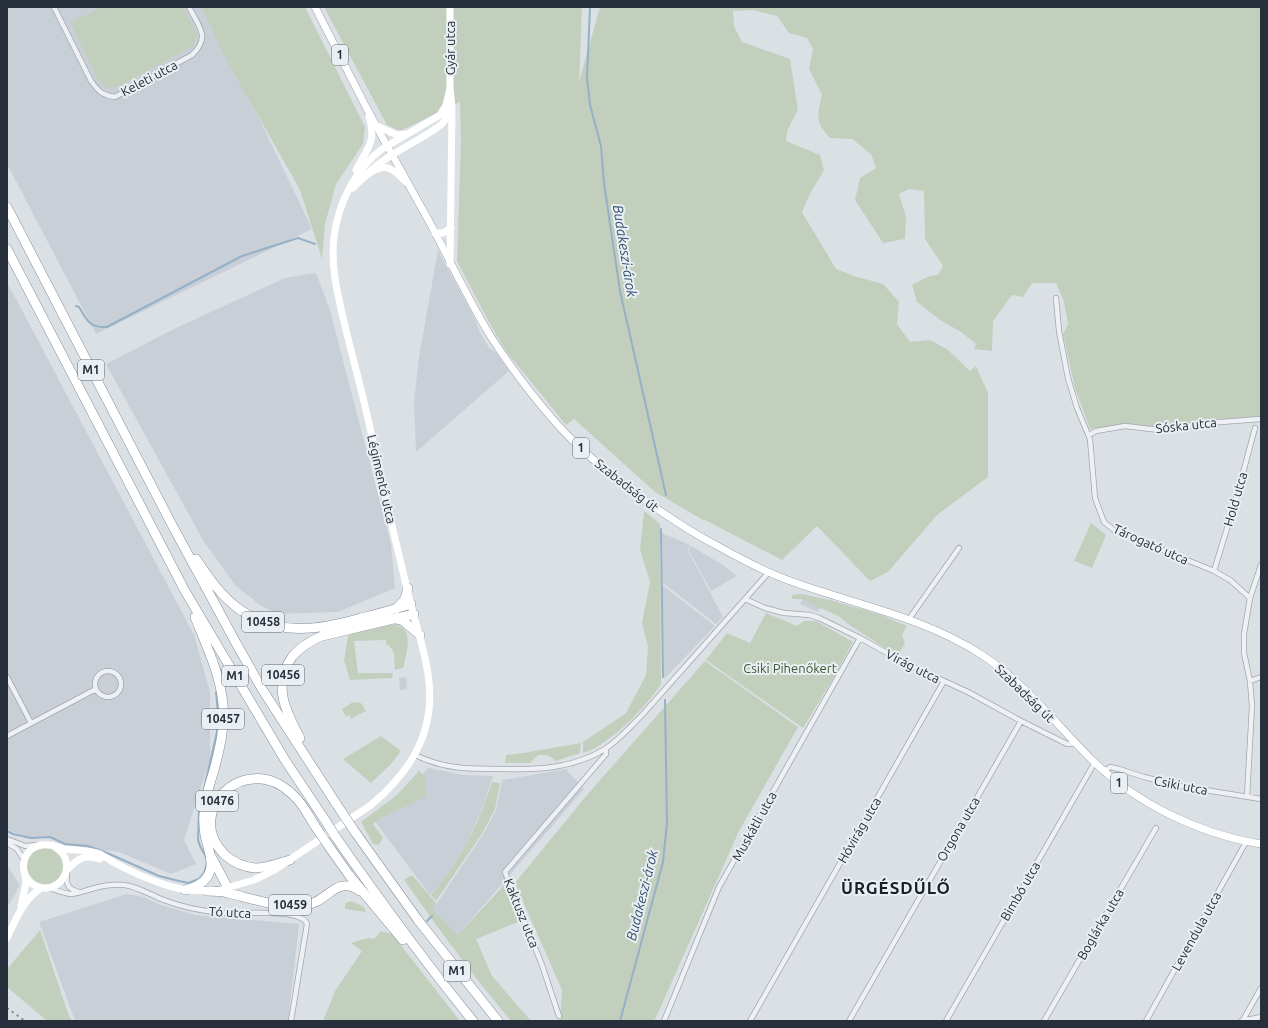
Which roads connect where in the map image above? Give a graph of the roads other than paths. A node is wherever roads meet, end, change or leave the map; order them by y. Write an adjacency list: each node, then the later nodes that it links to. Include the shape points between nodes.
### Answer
1 (54, 7): 2 (street, Keleti utca, via 91,81 98,91 106,96 115,97 192,55 198,49 203,40 202,31)
2 (189, 7)
3 (315, 7): 6 (main road, 1)
4 (450, 7): 5 (main road, Gyár utca)
5 (450, 88): 7 (main road, Gyár utca); 9 (main road, Gyár utca, via 446,105 440,115)
6 (367, 108): 8 (main road, 1); 14 (main road, via 372,126 370,145 351,180)
7 (452, 108): 11 (main road, via 442,124); 16 (main road, Gyár utca)
8 (377, 126): 9 (main road, via 397,135); 10 (main road, 1)
9 (406, 134): 10 (main road, Gyár utca)
10 (388, 145): 11 (main road, 1); 14 (main road, Légimentő utca, via 361,169)
11 (392, 154): 12 (main road); 13 (main road, 1)
12 (363, 178): 13 (main road, via 378,169 388,168); 14 (main road)
13 (406, 182): 17 (main road, 1)
14 (346, 196): 29 (main road, Légimentő utca, via 334,236 337,291)
15 (7, 207): 24 (highway, M1)
16 (451, 228): 17 (main road); 19 (main road, Gyár utca)
17 (435, 234): 19 (main road, 1)
18 (7, 249): 30 (highway, M1)
19 (450, 264): 28 (main road, Szabadság út / 1, via 494,341 558,426 622,483 678,523)
20 (1056, 298): 23 (street, Tárogató utca, via 1068,378)
21 (1261, 419): 23 (street, Sóska utca, via 1159,430 1124,426 1096,431)
22 (1256, 428): 27 (street, Hold utca)
23 (1089, 435): 27 (street, Tárogató utca, via 1095,498 1104,522 1114,530)
24 (171, 523): 34 (highway, 10458, via 223,595 238,609 260,621 296,630 310,629); 53 (highway, M1, via 262,689)
25 (959, 548): 37 (street)
26 (1261, 565): 31 (street)
27 (1214, 571): 31 (street, Tárogató utca, via 1230,580)
28 (769, 572): 32 (street); 37 (main road, Szabadság út / 1)
29 (408, 588): 33 (main road, Légimentő utca); 34 (highway)
30 (185, 591): 63 (highway, 10457, via 214,663 223,702 222,737 204,812 204,829); 77 (highway, M1, bridge, via 285,760)
31 (1250, 598): 43 (street, via 1244,653)
32 (745, 599): 39 (street, Virág utca, via 764,608 784,613 810,615); 49 (street, via 643,714)
33 (411, 604): 34 (highway, 10458); 35 (main road, Légimentő utca)
34 (396, 609)
35 (414, 614): 36 (highway, 10456); 38 (main road, Légimentő utca)
36 (396, 618): 38 (highway); 53 (highway, 10456, via 309,641 293,656 284,674 283,696 288,714)
37 (909, 619): 48 (main road, Szabadság út / 1, via 952,637 998,665 1021,685)
38 (420, 635): 50 (main road, Légimentő utca, via 429,677 429,709 425,731)
39 (860, 638): 42 (street, Virág utca); 85 (street, Muskátli utca, via 719,886)
40 (7, 677): 46 (street)
41 (1261, 677): 43 (street)
42 (944, 681): 45 (street, Virág utca); 86 (street, Hóvirág utca)
43 (1250, 681): 54 (street, via 1252,706)
44 (96, 689): 44 (street, via 101,694 114,695 119,690 119,677 115,673 104,671 96,678); 46 (street)
45 (1020, 721): 48 (street, Virág utca, via 1067,744); 87 (street, Orgona utca)
46 (31, 723): 47 (street)
47 (7, 736)
48 (1076, 744): 51 (main road, Szabadság út / 1)
49 (606, 749): 50 (street, via 579,761 534,770 464,769 439,764); 80 (street, Kaktusz utca, via 606,754 505,872)
50 (415, 755): 65 (main road, Légimentő utca, via 385,793)
51 (1095, 762): 52 (main road, Szabadság út / 1); 88 (street, Bimbó utca)
52 (1104, 771): 54 (street, Csiki utca, via 1110,767 1180,786); 58 (main road, Szabadság út / 1, via 1132,793 1164,812 1198,827)
53 (331, 796): 84 (highway, M1, bridge, via 415,917)
54 (1247, 796): 55 (street, Csiki utca)
55 (1261, 799)
56 (1156, 828): 89 (street, Boglárka utca)
57 (7, 839): 61 (street, via 25,846)
58 (1246, 842): 60 (main road, Szabadság út / 1); 90 (street, Levendula utca)
59 (7, 843): 64 (street, via 16,849)
60 (1261, 844)
61 (39, 845): 62 (main road); 64 (main road, via 28,852)
62 (55, 847): 66 (main road, via 90,851); 67 (main road, via 64,855)
63 (209, 851): 71 (highway, 10457); 72 (highway, 10457, via 211,868 208,876 198,886)
64 (24, 860): 68 (main road)
65 (290, 860): 71 (main road, Légimentő utca, via 254,880); 75 (highway, 10476, bridge, via 255,868 240,865 228,858 219,848 212,833 211,820 219,797 226,789 238,782 255,778 271,780 294,795)
66 (115, 863): 67 (main road, via 86,857); 72 (main road, Légimentő utca, via 156,882)
67 (67, 870): 70 (main road, via 61,882); 74 (street, via 67,885)
68 (25, 874): 69 (main road, via 31,883); 76 (main road, via 26,883)
69 (40, 888): 70 (main road); 76 (main road)
70 (49, 888): 74 (street, Tó utca, via 70,894)
71 (228, 888): 73 (main road, Légimentő utca)
72 (185, 890): 73 (main road, Légimentő utca)
73 (207, 891): 75 (highway, 10459, via 227,892 257,901 298,906 318,902 344,885 355,887)
74 (80, 892): 82 (street, Tó utca, via 104,886 126,885 195,910 284,914 304,919 307,924)
75 (365, 895): 77 (highway, 10476)
76 (21, 908): 78 (main road)
77 (400, 931): 83 (highway, M1)
78 (7, 938)
79 (1261, 988): 91 (street)
80 (559, 1016)
81 (1261, 1017): 91 (street)
82 (291, 1021)
83 (473, 1021)
84 (498, 1021)
85 (664, 1021)
86 (750, 1021)
87 (848, 1021)
88 (946, 1021)
89 (1044, 1021)
90 (1146, 1021)
91 (1241, 1021)

